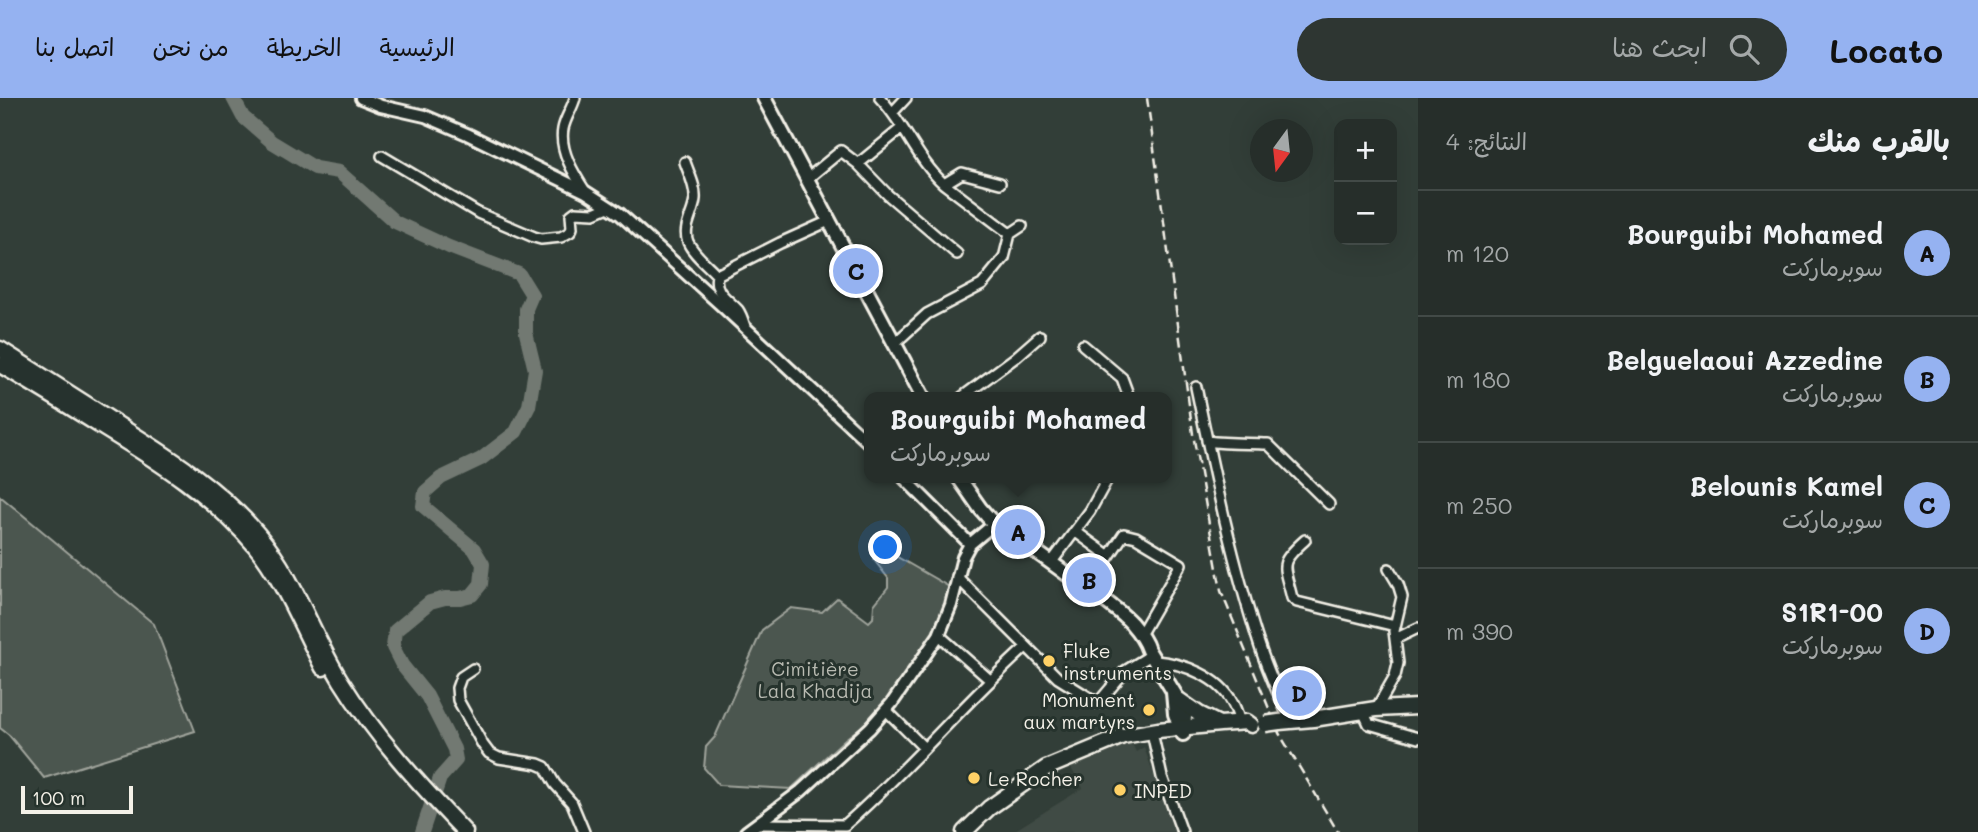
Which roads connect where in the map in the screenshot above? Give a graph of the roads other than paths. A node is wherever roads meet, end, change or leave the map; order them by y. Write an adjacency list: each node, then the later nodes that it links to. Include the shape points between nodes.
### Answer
1 (361, 98): 14 (street, via 425,116)
2 (575, 98): 14 (street, via 563,134 569,165)
3 (764, 98): 11 (main road)
4 (880, 98): 6 (street)
5 (906, 98): 6 (street)
6 (893, 112): 7 (street)
7 (902, 128): 10 (street); 13 (street, via 930,172)
8 (382, 156): 15 (street, via 478,213 541,239 570,232 570,215 575,212 594,213)
9 (685, 162): 20 (street, via 695,200 687,239)
10 (858, 164): 11 (street, via 841,151); 19 (street)
11 (807, 179): 16 (main road)
12 (1000, 183): 13 (street, via 961,173)
13 (944, 184): 18 (street)
14 (586, 192): 15 (street)
15 (608, 207): 21 (street)
16 (829, 221): 20 (street); 23 (main road)
17 (1022, 226): 18 (street)
18 (1010, 234): 23 (street, via 1004,258 982,285 927,314)
19 (957, 254)
20 (717, 275): 21 (street, via 717,289 739,312)
21 (746, 328): 31 (street)
22 (1040, 336): 29 (street)
23 (894, 344): 28 (main road)
24 (1083, 345): 30 (street, via 1122,378)
25 (0, 349): 64 (main road, via 174,460 248,523 290,580 350,695)
26 (0, 365): 64 (main road, via 170,471 234,523 277,579 351,713 384,755)
27 (1196, 387): 32 (street)
28 (920, 392)
29 (969, 392)
30 (1127, 392)
31 (864, 438)
32 (1207, 441): 36 (street, via 1268,444); 59 (street, via 1260,649)
33 (909, 483): 40 (street)
34 (962, 483): 37 (main road)
35 (1105, 483): 38 (street)
36 (1329, 504)
37 (998, 528): 40 (street); 42 (main road); 52 (main road, via 1016,547 1112,614)
38 (1076, 531): 41 (street); 42 (street)
39 (1305, 540): 46 (street, via 1284,564 1297,602)
40 (970, 544): 44 (street)
41 (1110, 556): 45 (street); 49 (street, via 1124,534 1181,564)
42 (1051, 563): 45 (main road)
43 (1389, 569): 46 (street, via 1402,597)
44 (957, 577): 48 (street); 51 (street)
45 (1087, 589): 49 (main road, via 1120,613)
46 (1395, 626): 50 (street)
47 (1418, 628): 50 (street)
48 (939, 635): 54 (street); 56 (street)
49 (1140, 635): 52 (main road)
50 (1395, 639): 57 (street, via 1395,676)
51 (1026, 647): 52 (street, via 1058,678 1098,702 1125,671); 54 (street)
52 (1152, 655): 58 (main road); 59 (street, via 1211,681)
53 (473, 669): 70 (street, via 461,677 456,694 483,745 499,758 545,767 572,803)
54 (990, 680): 63 (street)
55 (1418, 707): 57 (main road)
56 (886, 710): 63 (street); 66 (street)
57 (1369, 710): 59 (main road); 62 (street, via 1369,724)
58 (1179, 716): 59 (main road, via 1248,728); 60 (main road); 60 (main road, via 1199,714); 61 (main road)
59 (1265, 723): 60 (main road)
60 (1220, 724)
61 (1156, 733): 72 (main road, via 1117,740 1046,768 989,808); 73 (street, via 1162,777)
62 (1418, 738)
63 (923, 748): 67 (street)
64 (423, 793): 65 (main road)
65 (438, 809): 68 (main road); 69 (main road)
66 (759, 824): 67 (street); 71 (street)
67 (843, 828)
68 (455, 832)
69 (465, 832)
70 (584, 832)
71 (746, 832)
72 (964, 832)
73 (1182, 832)

